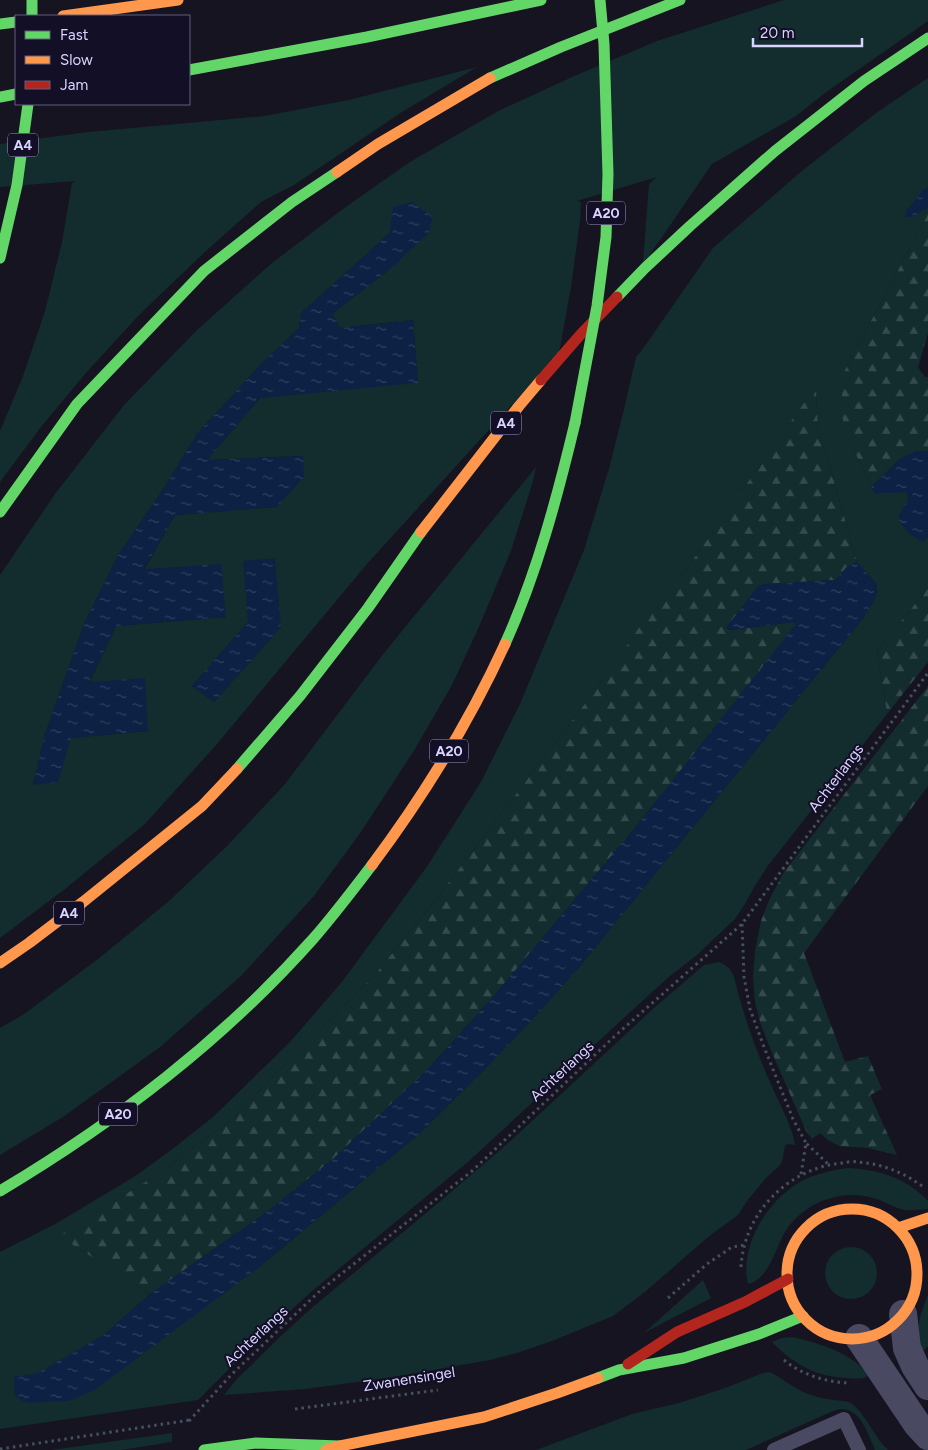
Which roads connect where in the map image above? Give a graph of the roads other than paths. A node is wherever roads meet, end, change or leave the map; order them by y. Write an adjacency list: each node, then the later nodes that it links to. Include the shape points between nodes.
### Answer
1 (32, 0): 6 (main road)
2 (178, 0): 7 (main road)
3 (541, 0): 11 (main road, via 367,38)
4 (600, 0): 18 (main road, A20, bridge, via 608,174 606,236 595,314 575,423 557,496 540,555 495,667 429,786 312,940 228,1025 175,1072 70,1150)
5 (680, 0): 16 (main road, via 486,80 378,144 292,202 204,271 77,404)
6 (32, 15)
7 (70, 15)
8 (15, 22): 9 (main road)
9 (0, 24)
10 (928, 38): 17 (main road, A4, via 864,81 776,151 645,268 581,334 519,406 429,521 368,608 300,696 224,784 202,806 83,902)
11 (190, 70)
12 (15, 94): 13 (main road)
13 (0, 97)
14 (28, 105): 15 (main road, A4, via 17,185)
15 (0, 258)
16 (0, 512)
17 (0, 962)
18 (0, 1191)
19 (928, 1218): 20 (main road)
20 (898, 1228): 22 (main road, via 910,1245); 23 (main road, via 869,1212 847,1210 825,1215 800,1236 790,1257)
21 (928, 1257): 22 (main road)
22 (916, 1263): 24 (main road, via 915,1290)
23 (788, 1279): 25 (main road, via 792,1299); 27 (main road, via 677,1332)
24 (903, 1314): 26 (main road, via 891,1326); 28 (street, via 907,1348)
25 (803, 1316): 26 (main road, via 828,1334); 27 (main road, via 684,1358)
26 (859, 1338): 29 (street, via 911,1417)
27 (619, 1370): 30 (main road, via 484,1417)
28 (928, 1386)
29 (928, 1436)
30 (340, 1446): 31 (main road, via 256,1443); 32 (main road)
31 (204, 1450)
32 (326, 1450)
33 (774, 1450): 34 (lane, via 844,1419)
34 (859, 1450)

